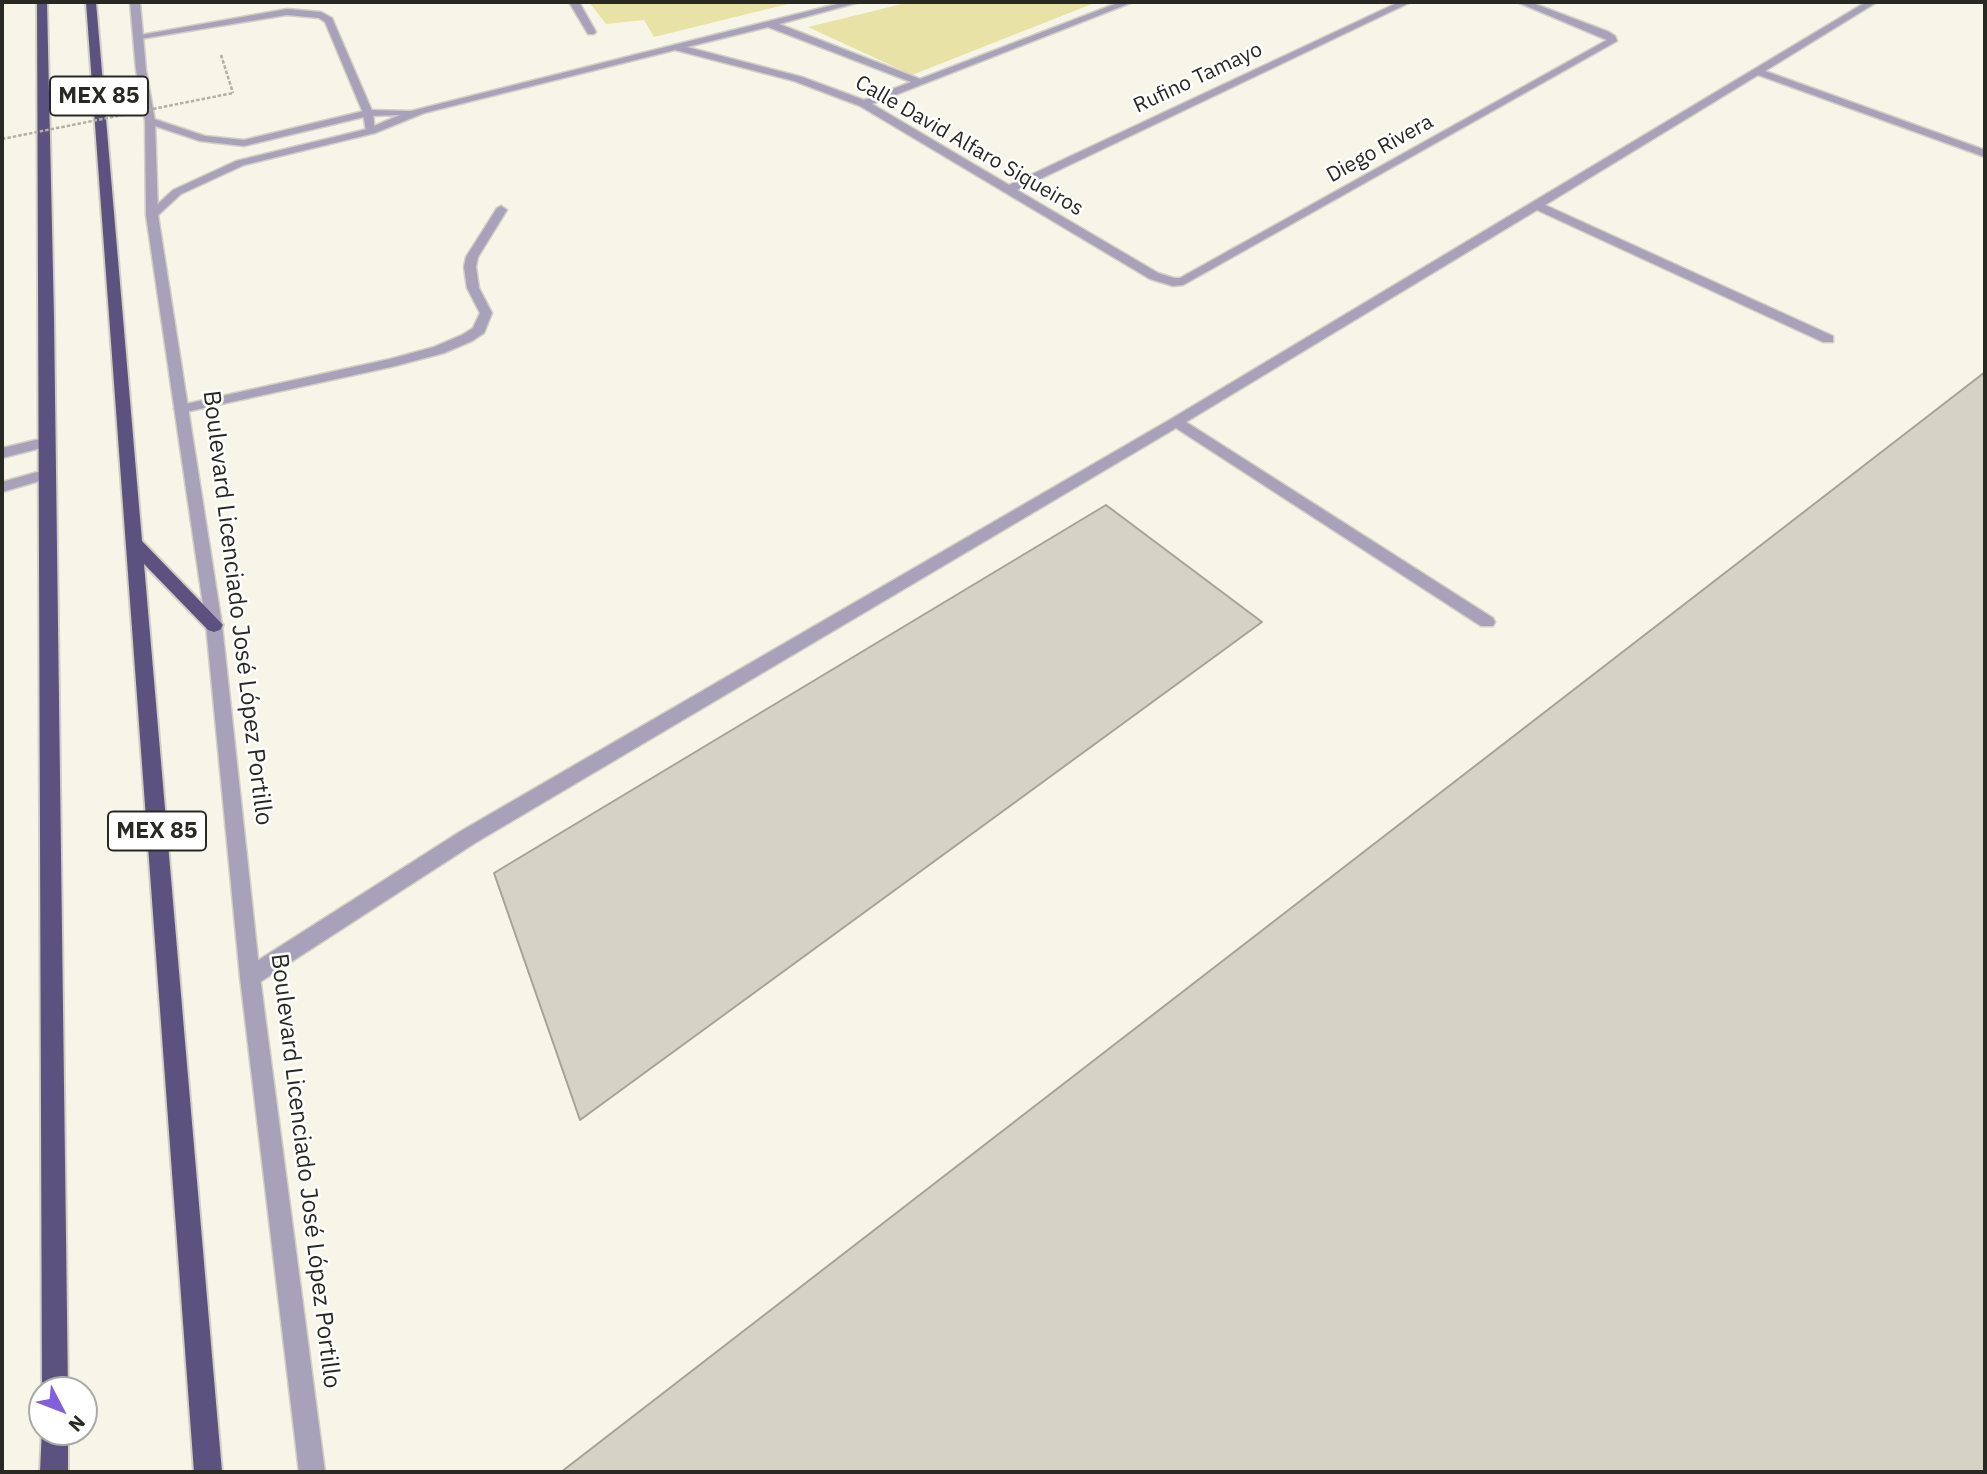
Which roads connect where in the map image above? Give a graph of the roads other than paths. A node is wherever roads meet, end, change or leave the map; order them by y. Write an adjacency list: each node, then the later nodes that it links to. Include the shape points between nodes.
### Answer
1 (42, 2): 30 (highway, MEX 85)
2 (91, 2): 34 (highway, MEX 85)
3 (135, 2): 12 (street, Boulevard Licenciado José López Portillo)
4 (574, 2): 11 (street)
5 (856, 2): 10 (street)
6 (1128, 2): 15 (street)
7 (1406, 2): 22 (street, Rufino Tamayo)
8 (1522, 2): 26 (street, Diego Rivera, via 1612,37 1608,45 1183,281)
9 (1872, 2): 14 (street)
10 (770, 24): 13 (street); 15 (street, Calle David Alfaro Siqueiros)
11 (591, 33)
12 (140, 36): 18 (street, via 286,12 321,15 329,20); 19 (street, Boulevard Licenciado José López Portillo)
13 (675, 47): 16 (street, Calle David Alfaro Siqueiros, via 798,79); 17 (street)
14 (1757, 71): 21 (street); 23 (street)
15 (920, 82): 16 (street)
16 (864, 104): 22 (street, Calle David Alfaro Siqueiros)
17 (420, 111): 18 (street); 20 (street)
18 (368, 113): 19 (street, via 244,143 204,139); 20 (street)
19 (150, 121): 25 (street, Boulevard Licenciado José López Portillo)
20 (371, 131): 25 (street, via 219,171 177,192)
21 (1985, 154)
22 (1007, 190): 26 (street, Calle David Alfaro Siqueiros)
23 (1534, 204): 27 (street); 29 (street)
24 (501, 210): 28 (street, via 472,257 473,288 486,313 479,330 467,338 391,363)
25 (152, 215): 28 (street, Boulevard Licenciado José López Portillo)
26 (1154, 276)
27 (1828, 339)
28 (181, 409): 36 (street, Boulevard Licenciado José López Portillo)
29 (1175, 422): 35 (street); 37 (street, via 468,837)
30 (48, 442): 31 (street); 32 (highway, MEX 85)
31 (2, 453)
32 (48, 474): 33 (street); 38 (highway, MEX 85)
33 (2, 486)
34 (133, 542): 36 (highway); 41 (highway, MEX 85)
35 (1488, 622)
36 (214, 625): 37 (street, Boulevard Licenciado José López Portillo)
37 (250, 977): 42 (street, Boulevard Licenciado José López Portillo)
38 (54, 1376)
39 (54, 1446): 40 (highway)
40 (54, 1472)
41 (208, 1472)
42 (312, 1472)

